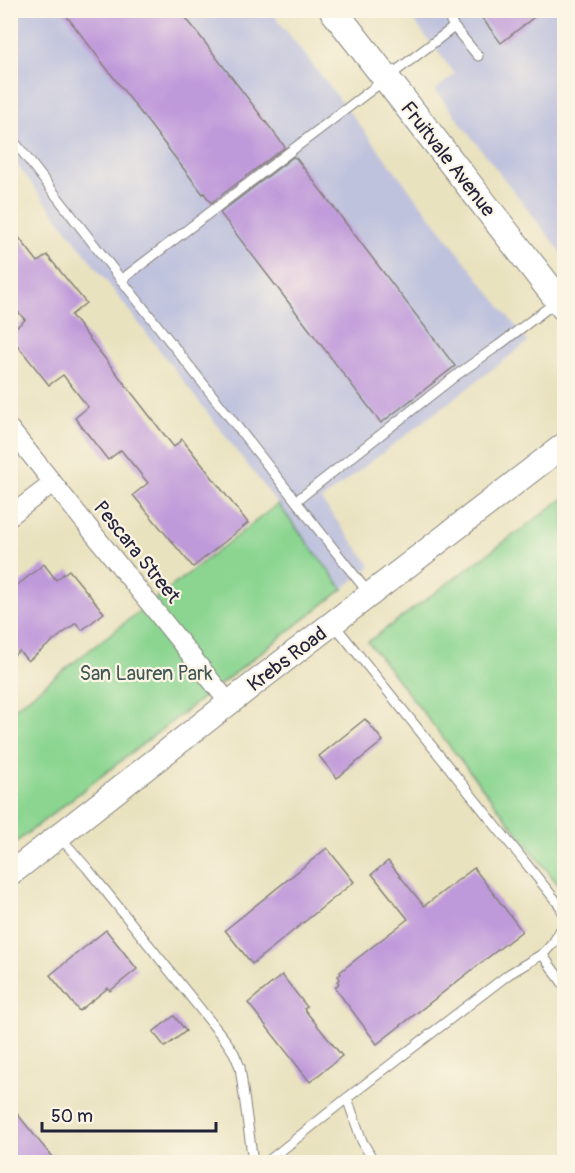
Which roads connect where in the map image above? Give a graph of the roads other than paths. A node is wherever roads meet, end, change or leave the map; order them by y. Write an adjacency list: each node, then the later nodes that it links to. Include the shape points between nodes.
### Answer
1 (333, 10): 5 (main road, Fruitvale Avenue)
2 (445, 10): 3 (lane)
3 (454, 27): 4 (lane); 5 (lane)
4 (478, 56)
5 (386, 78): 7 (lane); 8 (main road, Fruitvale Avenue)
6 (10, 136): 7 (lane)
7 (121, 280): 12 (lane)
8 (562, 303): 12 (lane, via 458,374)
9 (10, 429): 11 (street, Pescara Street)
10 (564, 445): 14 (street, Krebs Road)
11 (53, 483): 13 (street); 16 (street, Pescara Street)
12 (296, 501): 14 (lane)
13 (10, 516)
14 (370, 594): 15 (street, Krebs Road)
15 (333, 623): 16 (street, Krebs Road); 19 (lane, via 561,907)
16 (229, 703): 17 (street, Krebs Road)
17 (59, 836): 18 (street, Krebs Road); 24 (lane, via 234,1053 240,1067)
18 (10, 874)
19 (564, 919)
20 (564, 924): 21 (lane, via 554,943)
21 (542, 954): 22 (lane); 23 (lane, via 509,974)
22 (564, 985)
23 (346, 1098): 25 (lane); 26 (lane)
24 (253, 1162)
25 (267, 1162)
26 (374, 1162)

